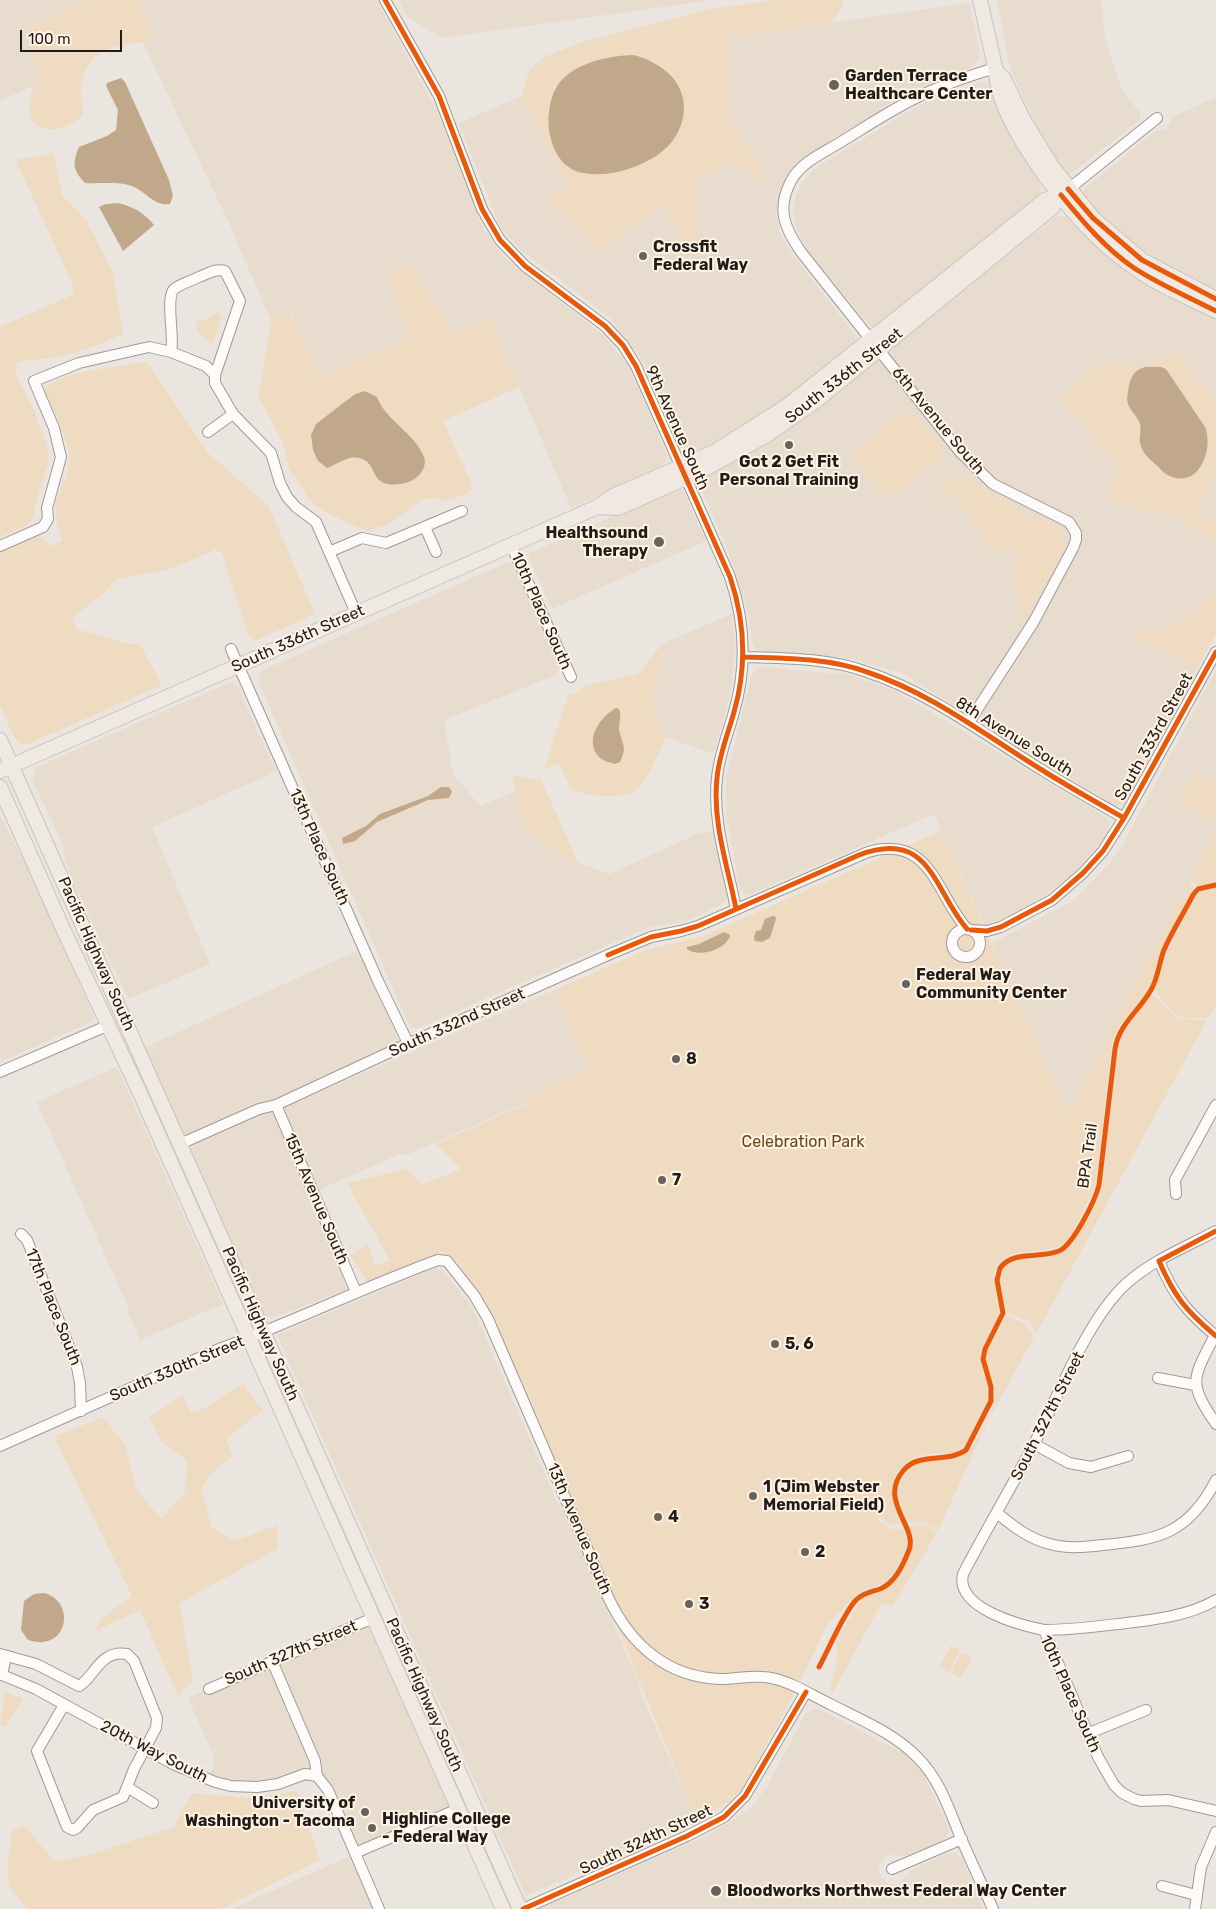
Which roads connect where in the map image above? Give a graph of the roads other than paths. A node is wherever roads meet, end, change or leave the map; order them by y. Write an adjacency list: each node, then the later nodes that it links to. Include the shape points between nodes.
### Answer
1 (385, 0): 13 (street, 9th Avenue South, via 439,96 478,200 495,233 525,266 600,322 620,341 640,373)
2 (980, 0): 3 (main road)
3 (995, 70): 5 (main road, via 1004,79); 8 (street, 6th Avenue South, via 920,96 807,162 791,180 784,204 784,218 790,236)
4 (1157, 118): 5 (street, South 336th Street)
5 (1064, 192): 6 (main road, via 1142,260); 7 (main road, via 1087,228 1133,267); 8 (main road, South 336th Street, via 1052,208)
6 (1216, 299)
7 (1216, 311)
8 (875, 345): 13 (main road, South 336th Street, via 792,419 745,448); 26 (street, 6th Avenue South, via 983,476 1022,500 1064,519 1077,536 1033,623)
9 (171, 352): 10 (street, via 206,366); 10 (street, via 172,291 214,271 225,271 240,301); 17 (street, via 149,347 136,349 71,365 34,381 54,428 61,457 46,508 48,519 43,527)
10 (215, 375): 11 (street, via 215,383)
11 (233, 414): 12 (street); 18 (street, via 271,453 287,497 296,508 314,519)
12 (208, 432)
13 (683, 472): 16 (main road, South 336th Street, via 618,508 597,507); 23 (street, 9th Avenue South, via 733,586)
14 (462, 511): 15 (street)
15 (425, 526): 18 (street, via 386,543 362,538); 19 (street)
16 (511, 545): 20 (main road, South 336th Street); 25 (street, 10th Place South)
17 (0, 546)
18 (329, 552): 20 (street)
19 (436, 552)
20 (356, 613): 24 (main road, South 336th Street)
21 (231, 649): 24 (street, 13th Place South)
22 (1216, 652): 30 (street, South 333rd Street)
23 (744, 657): 26 (street, 8th Avenue South, via 802,660 866,671 902,686); 32 (street, 9th Avenue South, via 735,711 716,777 718,824)
24 (238, 665): 28 (main road, South 336th Street); 38 (street, 13th Place South)
25 (571, 677)
26 (969, 722): 30 (street, 8th Avenue South)
27 (0, 740): 28 (main road, Pacific Highway South)
28 (6, 769): 41 (main road, Pacific Highway South)
29 (0, 787): 37 (main road, Pacific Highway South)
30 (1124, 818): 33 (street, South 333rd Street, via 1103,851 1063,892)
31 (941, 886): 32 (street, via 920,860 902,850 881,849 859,855); 34 (street, via 958,919); 35 (street, via 953,921)
32 (736, 910): 38 (street, South 332nd Street, via 688,930 644,939)
33 (1001, 927): 34 (street, South 333rd Street); 36 (street, South 333rd Street)
34 (969, 930): 35 (street, via 960,930); 36 (street, via 978,937)
35 (952, 938): 36 (street, via 953,949 961,957 972,956)
36 (979, 948)
37 (109, 1025): 39 (street); 40 (main road, Pacific Highway South); 41 (main road, via 120,1029 135,1061)
38 (408, 1044): 42 (street, South 332nd Street)
39 (0, 1072)
40 (135, 1081): 45 (main road, via 154,1108 171,1143); 54 (main road, Pacific Highway South)
41 (160, 1098): 45 (main road, Pacific Highway South)
42 (276, 1105): 45 (street, South 332nd Street, via 259,1109); 51 (street, 15th Avenue South)
43 (1216, 1105): 44 (street)
44 (1213, 1118): 46 (street, via 1174,1180)
45 (180, 1144): 52 (main road, Pacific Highway South)
46 (1176, 1194)
47 (1216, 1231): 50 (street, South 327th Street)
48 (21, 1234): 57 (street, 17th Place South, via 27,1240 77,1367)
49 (438, 1260): 51 (street, South 330th Street); 72 (street, 13th Avenue South, via 451,1264 480,1303 608,1597 633,1638 659,1660 690,1673 720,1679 769,1677)
50 (1159, 1261): 53 (street, via 1176,1296); 59 (street, South 327th Street, via 1128,1282 1108,1306 1080,1352)
51 (356, 1292): 52 (street, South 330th Street)
52 (264, 1332): 54 (street, South 330th Street); 90 (main road, Pacific Highway South)
53 (1215, 1335): 56 (street, via 1197,1371)
54 (248, 1338): 57 (street, South 330th Street); 66 (main road, Pacific Highway South)
55 (1158, 1378): 56 (street)
56 (1195, 1385): 58 (street, via 1203,1406)
57 (81, 1411): 60 (street, South 330th Street)
58 (1216, 1424)
59 (1034, 1444): 61 (street, via 1069,1463 1091,1467); 63 (street, South 327th Street)
60 (0, 1446)
61 (1128, 1456)
62 (1216, 1480): 63 (street, via 1190,1518 1178,1528 1147,1540 1057,1546 1019,1530)
63 (997, 1513): 64 (street, South 327th Street, via 963,1574)
64 (963, 1588): 67 (street, 10th Place South, via 976,1604 1020,1624)
65 (1215, 1604): 67 (street, via 1170,1617)
66 (373, 1618): 69 (street, South 327th Street); 80 (main road, Pacific Highway South)
67 (1044, 1630): 75 (street, 10th Place South)
68 (3, 1655): 70 (street); 76 (street, via 36,1664 78,1686 104,1660 118,1654 129,1655 157,1716 156,1729)
69 (272, 1661): 71 (street, South 327th Street); 77 (street)
70 (1, 1675): 73 (street, 20th Way South)
71 (209, 1689)
72 (806, 1692): 83 (street, 13th Avenue South, via 892,1737 917,1756 938,1784); 90 (street, South 324th Street, via 750,1789 724,1817)
73 (64, 1705): 76 (street, 20th Way South); 78 (street, via 37,1751 67,1827 75,1830 94,1810 124,1797)
74 (1146, 1710): 75 (street)
75 (1087, 1734): 81 (street, 10th Place South, via 1101,1764 1122,1793 1141,1801 1168,1800)
76 (145, 1748): 77 (street, 20th Way South, via 202,1778 231,1786 264,1786 305,1774); 78 (street)
77 (318, 1776): 84 (street, via 328,1790)
78 (127, 1788): 79 (street)
79 (153, 1803)
80 (458, 1809): 84 (street); 89 (main road, Pacific Highway South)
81 (1216, 1811)
82 (1216, 1832): 87 (street, via 1204,1856)
83 (962, 1839): 85 (street); 91 (street, 13th Avenue South)
84 (355, 1853): 88 (street)
85 (892, 1869)
86 (1162, 1886): 87 (street)
87 (1196, 1895): 92 (street)
88 (379, 1909)
89 (503, 1909)
90 (522, 1909)
91 (993, 1909)
92 (1195, 1909)

